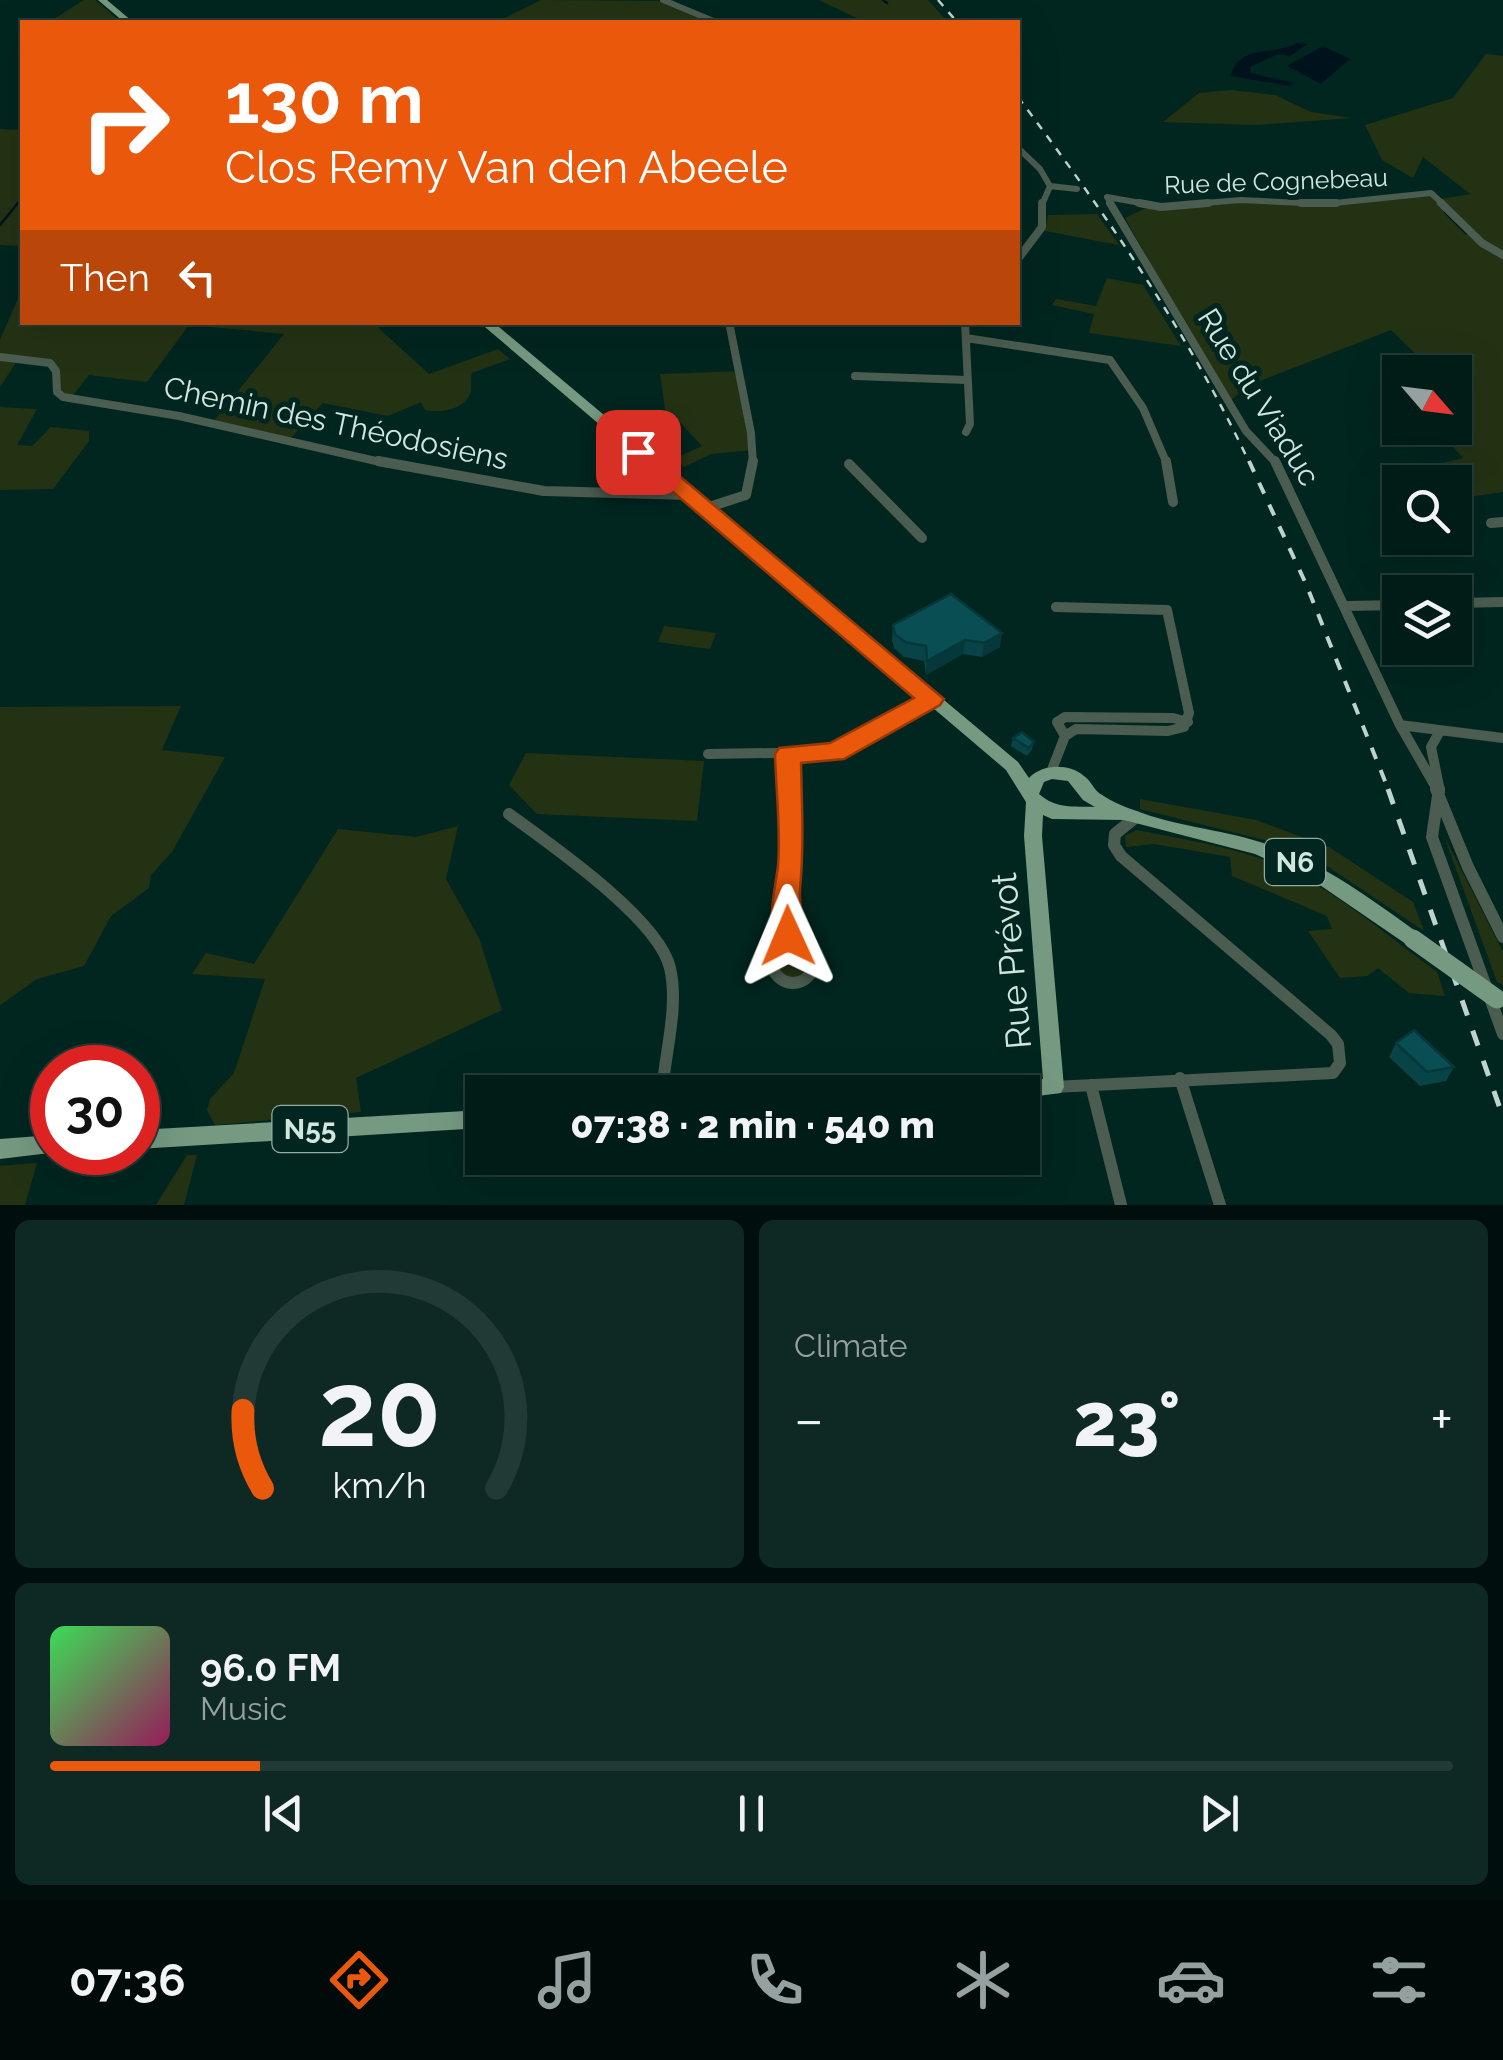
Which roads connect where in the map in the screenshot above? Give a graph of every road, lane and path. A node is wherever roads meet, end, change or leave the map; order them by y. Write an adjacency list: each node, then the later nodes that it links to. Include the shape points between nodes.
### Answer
1 (102, 0): 3 (main road)
2 (663, 0): 4 (street)
3 (127, 20)
4 (711, 20)
5 (1020, 150): 6 (street)
6 (1050, 186): 7 (street); 10 (street, via 1042,227)
7 (1077, 189)
8 (1116, 214): 9 (street, Rue de Cognebeau, via 1107,197 1161,207 1241,200 1325,204 1431,193); 29 (street, Rue du Viaduc, via 1246,431 1276,462)
9 (1503, 255)
10 (1020, 256)
11 (489, 325): 20 (main road)
12 (730, 325): 22 (street, via 752,438 750,487 742,498)
13 (965, 325): 14 (street)
14 (966, 338): 17 (street); 21 (street, via 1110,360 1137,396 1173,479)
15 (0, 357): 20 (street, Chemin des Théodosiens, via 50,363 63,397 398,466 563,493)
16 (855, 376): 17 (street)
17 (967, 380): 18 (street)
18 (966, 432)
19 (850, 464): 25 (street)
20 (690, 495): 22 (main road)
21 (1173, 502)
22 (706, 508): 31 (main road)
23 (1503, 522): 24 (street)
24 (1490, 523)
25 (922, 538)
26 (1503, 602): 27 (street)
27 (1472, 603)
28 (1382, 605): 29 (street)
29 (1347, 606): 32 (street, Rue du Viaduc)
30 (1056, 607): 35 (street, via 1167,610 1188,722 1066,717 1058,722)
31 (932, 699): 37 (street, via 835,752); 38 (main road)
32 (1400, 726): 33 (street); 43 (street, Rue du Viaduc)
33 (1440, 731): 34 (street); 43 (street, via 1431,747)
34 (1503, 738)
35 (1064, 742): 39 (street); 40 (street)
36 (708, 754): 37 (street)
37 (788, 754): 49 (street)
38 (1012, 766): 39 (main road); 42 (main road)
39 (1047, 773): 40 (main road); 42 (main road)
40 (1074, 776): 41 (main road)
41 (1089, 795): 44 (main road); 46 (main road, N6)
42 (1034, 796): 44 (main road); 47 (main road, Rue Prévot)
43 (1442, 796): 48 (street, Rue du Viaduc); 51 (street, via 1432,836)
44 (1068, 813): 46 (main road, N6); 47 (main road)
45 (509, 814): 52 (street, via 647,928 667,953 671,990)
46 (1130, 815): 50 (main road, N6, bridge, via 1283,857 1322,876); 53 (street, via 1115,834 1121,856 1338,1044 1340,1063 1332,1072)
47 (1034, 830): 55 (main road, Rue Prévot)
48 (1503, 936)
49 (788, 943)
50 (1495, 997)
51 (1503, 1034)
52 (664, 1075)
53 (1180, 1078): 54 (street); 62 (street)
54 (1091, 1085): 55 (street); 61 (street)
55 (1054, 1087): 56 (main road)
56 (1040, 1088)
57 (465, 1120): 58 (main road, N55)
58 (160, 1139)
59 (30, 1146): 60 (main road)
60 (0, 1148)
61 (1122, 1205)
62 (1220, 1205)

